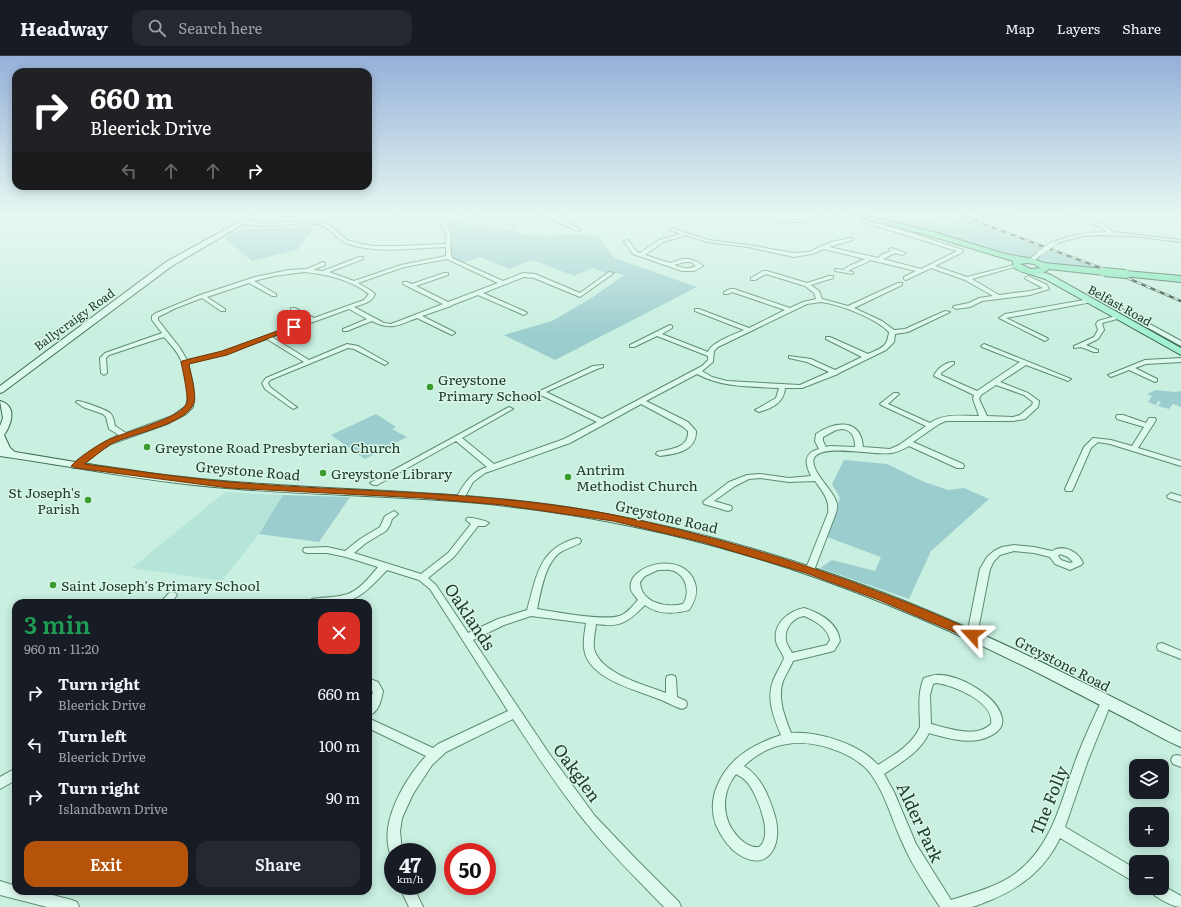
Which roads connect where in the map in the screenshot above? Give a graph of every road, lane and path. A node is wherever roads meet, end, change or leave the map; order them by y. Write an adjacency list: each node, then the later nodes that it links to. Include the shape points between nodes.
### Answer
1 (186, 255): 97 (main road, Ballycraigy Road, via 169,264)
2 (641, 255): 17 (street)
3 (781, 255): 4 (street, via 794,257)
4 (803, 255)
5 (856, 255): 13 (street)
6 (885, 255): 14 (street)
7 (954, 255): 18 (street)
8 (998, 255): 10 (highway, Belfast Road)
9 (1040, 255): 19 (street, bridge)
10 (1002, 256): 16 (highway, Belfast Road); 19 (highway, Belfast Road)
11 (350, 257): 24 (street, via 358,259)
12 (449, 257): 36 (street, via 403,266); 38 (street)
13 (869, 258): 14 (street); 22 (street, via 863,263 849,266 848,272)
14 (879, 260): 23 (street)
15 (323, 264): 21 (street)
16 (1016, 264): 19 (highway, via 1018,261); 20 (street); 25 (highway, Belfast Road)
17 (670, 265): 17 (street, via 688,270 700,266 683,259)
18 (931, 266): 23 (street); 32 (street)
19 (1038, 266): 25 (highway); 33 (highway, bridge); 49 (main road, Belfast Road)
20 (1005, 268): 25 (street); 32 (street)
21 (310, 270): 24 (street); 35 (street, via 275,273)
22 (837, 270)
23 (922, 271): 31 (street)
24 (325, 272): 36 (street)
25 (1027, 273): 46 (street, via 1046,289)
26 (446, 274): 41 (street)
27 (899, 276): 31 (street)
28 (611, 277): 38 (street, via 580,295 530,275)
29 (831, 277): 40 (street)
30 (752, 278): 40 (street, via 765,272)
31 (906, 278): 34 (street)
32 (967, 279): 46 (street)
33 (1181, 279)
34 (912, 280)
35 (250, 281): 44 (street); 45 (street)
36 (354, 283): 52 (street, via 372,293 372,297)
37 (405, 283): 41 (street)
38 (503, 283): 42 (street)
39 (900, 284): 53 (street)
40 (807, 285): 48 (street, via 817,292)
41 (412, 286): 51 (street)
42 (479, 293): 51 (street); 59 (street)
43 (726, 293): 57 (street, via 732,290)
44 (274, 295)
45 (202, 296): 55 (street); 71 (street, via 156,315 155,320)
46 (997, 296): 50 (street, via 978,299 957,309)
47 (1100, 299): 78 (street)
48 (819, 300): 53 (street); 57 (street)
49 (1090, 302): 61 (main road, Belfast Road); 68 (street, via 1002,318)
50 (949, 304)
51 (449, 305): 60 (street)
52 (349, 307): 62 (street); 63 (street)
53 (849, 308): 69 (street, via 883,324)
54 (293, 309): 63 (street)
55 (223, 310)
56 (697, 310): 67 (street)
57 (790, 310): 67 (street)
58 (947, 312): 69 (street, via 906,332)
59 (524, 313)
60 (419, 317): 62 (street, via 391,326); 70 (street)
61 (1119, 318): 78 (main road, Belfast Road); 79 (street, via 1100,322 1101,330 1096,338 1079,346)
62 (373, 319): 66 (street)
63 (313, 320): 73 (street)
64 (670, 327): 72 (street)
65 (1033, 327): 68 (street)
66 (345, 330)
67 (749, 330): 80 (street, via 712,348)
68 (1027, 330): 75 (street)
69 (892, 332): 82 (street, via 890,345)
70 (452, 333)
71 (166, 334): 85 (street); 92 (street, via 106,355)
72 (657, 334): 76 (street); 80 (street)
73 (267, 337): 84 (street); 85 (street, via 224,353)
74 (828, 338): 82 (street)
75 (1045, 339)
76 (632, 346)
77 (984, 346): 86 (street)
78 (1180, 349)
79 (1096, 351)
80 (710, 355): 91 (street, via 711,361)
81 (791, 357): 93 (street, via 811,360)
82 (868, 357): 93 (street)
83 (1181, 360): 90 (street, via 1145,362)
84 (307, 361): 87 (street, via 350,346); 109 (street, via 265,382 268,389)
85 (185, 362): 117 (street, via 191,401 187,409 168,421)
86 (1025, 362): 95 (street); 98 (street)
87 (385, 363)
88 (952, 363): 104 (street, via 938,372 937,376)
89 (601, 366): 102 (street, via 594,367)
90 (1129, 368): 94 (street); 96 (street)
91 (697, 371): 100 (street, via 727,383); 106 (street)
92 (104, 373)
93 (836, 373): 100 (street, via 804,386)
94 (1111, 375)
95 (1068, 378)
96 (1155, 380)
97 (10, 381): 99 (main road, Ballycraigy Road); 101 (main road, Ballycraigy Road)
98 (995, 382): 104 (street); 113 (street, via 1031,396 1037,405 1017,419)
99 (0, 385)
100 (782, 387): 110 (street, via 780,399)
101 (0, 390)
102 (542, 393): 105 (street); 114 (street)
103 (896, 394): 115 (street, via 882,404)
104 (978, 394): 113 (street, via 976,399)
105 (527, 399)
106 (640, 401): 114 (street); 125 (street, via 685,424 692,431 691,441 686,446 677,451)
107 (79, 402): 117 (street, via 107,414 112,427)
108 (0, 404): 116 (main road, via 8,416)
109 (293, 407)
110 (760, 407)
111 (509, 409): 119 (street)
112 (1120, 417): 122 (street, via 1150,423)
113 (984, 418): 115 (street, via 952,418 940,420)
114 (602, 422): 130 (street, via 556,445)
115 (931, 426): 120 (street)
116 (0, 433)
117 (124, 436): 128 (street, via 104,445)
118 (0, 437): 126 (main road, via 5,449)
119 (457, 438): 130 (street); 132 (street)
120 (909, 443): 123 (street, via 892,450); 129 (street)
121 (823, 449): 123 (street); 123 (street, via 819,436 841,426 852,429 856,434); 131 (street, via 814,454 810,461 809,466)
122 (1134, 449): 127 (street); 133 (street, via 1108,441 1092,442)
123 (859, 450)
124 (0, 453): 126 (main road, Greystone Road)
125 (660, 454)
126 (12, 455): 128 (main road, Greystone Road)
127 (1181, 464)
128 (76, 466): 135 (main road, Greystone Road, via 229,485)
129 (960, 466)
130 (492, 467): 135 (street, via 472,478)
131 (816, 478): 137 (street, via 789,480 747,477 732,484 707,502); 145 (street, via 831,499 833,510)
132 (374, 483)
133 (1069, 489)
134 (1171, 496): 136 (street)
135 (460, 498): 145 (main road, Greystone Road, via 517,503 613,518 703,539)
136 (1181, 499)
137 (728, 508)
138 (388, 516): 142 (street, via 386,526)
139 (477, 522): 146 (street, via 451,555)
140 (575, 545): 151 (street, via 557,551 548,560)
141 (307, 550): 142 (street, Oaklands)
142 (347, 554): 144 (street, Oaklands)
143 (1053, 555): 153 (street, via 1031,548 1013,547 990,559 985,569)
144 (385, 566): 146 (street, Oaklands); 149 (street, via 364,589)
145 (810, 571): 153 (main road, Greystone Road, via 883,597)
146 (422, 578): 154 (street, Oaklands, via 433,587)
147 (172, 595): 148 (street)
148 (168, 599)
149 (345, 599)
150 (644, 600): 150 (street, via 638,594 635,583 644,571 670,567 681,570 688,578 691,598 688,605 683,608 662,609); 152 (street, via 621,620)
151 (531, 612): 152 (street); 154 (street, via 501,622)
152 (591, 620): 161 (street, via 589,648 596,662 630,685)
153 (972, 635): 162 (main road, Greystone Road)
154 (467, 638): 158 (street, Oaklands)
155 (1162, 647): 156 (street)
156 (1181, 656)
157 (789, 658): 157 (street, via 830,648 835,641 834,633 809,614 802,612 792,616 781,634 781,642); 168 (street, via 775,692 778,712)
158 (490, 674): 165 (street, Oakglen)
159 (671, 679): 161 (street)
160 (372, 684): 164 (street, via 378,691)
161 (672, 698): 163 (street)
162 (1106, 701): 169 (main road, Greystone Road); 175 (street, The Folly)
163 (682, 704)
164 (372, 707)
165 (516, 712): 170 (street); 186 (street, Oakglen, via 553,769 591,820)
166 (372, 724): 170 (street)
167 (926, 727): 167 (street, via 925,689 928,681 936,679 949,680 972,691 990,706 997,717 994,728 976,735 949,733); 172 (street, via 919,741 910,750)
168 (787, 737): 171 (street, Alder Park, via 751,753); 172 (street, Alder Park, via 835,745 860,756)
169 (1181, 740)
170 (433, 754): 176 (street, via 396,818)
171 (735, 767): 171 (street, Alder Park, via 754,782 767,811 772,836 770,846 763,852 752,853 738,846 721,822 720,793 724,782)
172 (877, 772): 187 (street, Alder Park, via 887,787 907,840 927,876)
173 (12, 776): 174 (street)
174 (0, 784)
175 (1058, 830): 177 (street); 187 (street, The Folly, via 1048,848 1021,878 985,895)
176 (395, 843)
177 (1129, 872)
178 (0, 888): 179 (street)
179 (12, 891)
180 (27, 895): 184 (street)
181 (410, 895): 185 (street)
182 (1167, 895): 183 (street)
183 (1181, 903)
184 (72, 907)
185 (416, 907)
186 (673, 907)
187 (950, 907)

